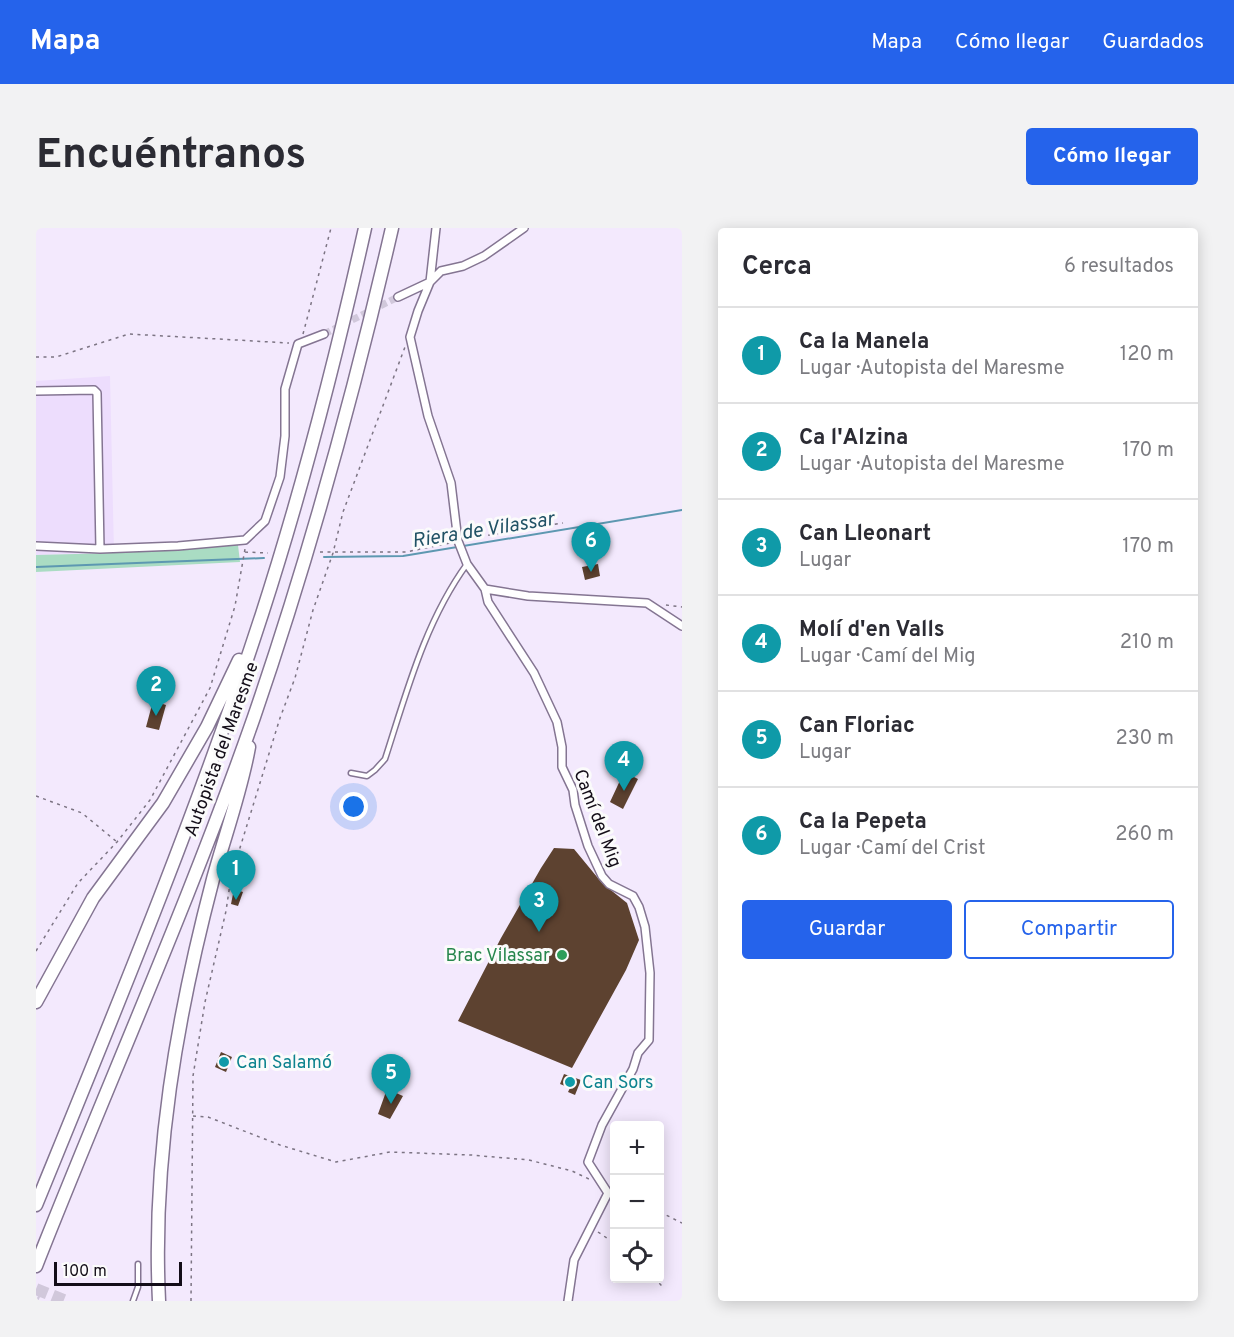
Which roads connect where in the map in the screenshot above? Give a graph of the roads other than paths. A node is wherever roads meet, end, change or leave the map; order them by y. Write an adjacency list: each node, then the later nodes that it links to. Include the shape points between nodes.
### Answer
1 (365, 228): 13 (highway, Autopista del Maresme, via 328,388)
2 (392, 228): 15 (highway, Autopista del Maresme, via 323,497)
3 (436, 228): 5 (street)
4 (524, 228): 5 (street, via 484,256 441,271)
5 (430, 282): 6 (street); 11 (street, Camí del Mig, via 410,337 428,416 451,483 458,541)
6 (398, 297)
7 (324, 334): 10 (street, via 298,344 285,389 280,477 265,521 245,540)
8 (36, 391): 10 (street, via 97,393)
9 (36, 546): 10 (street)
10 (100, 549)
11 (467, 564): 12 (street, Camí del Mig); 16 (lane, via 450,587 426,635 385,759 367,776)
12 (485, 589): 14 (street, via 528,596 647,603); 23 (street, Camí del Mig, via 488,602 534,673 556,722 562,768 602,876 633,896 645,927 650,972 649,1040 638,1053 588,1162 608,1192 574,1260)
13 (262, 613): 17 (highway, via 207,727 162,803 93,898); 18 (highway, Autopista del Maresme, via 219,740 130,975)
14 (682, 626)
15 (254, 717): 20 (highway, Autopista del Maresme, via 201,861); 22 (highway, via 244,773 213,879 184,1003 169,1085 159,1206)
16 (351, 773)
17 (36, 1002)
18 (36, 1204)
19 (138, 1264): 21 (lane, via 138,1287)
20 (36, 1266)
21 (133, 1301)
22 (159, 1301)
23 (568, 1301)

